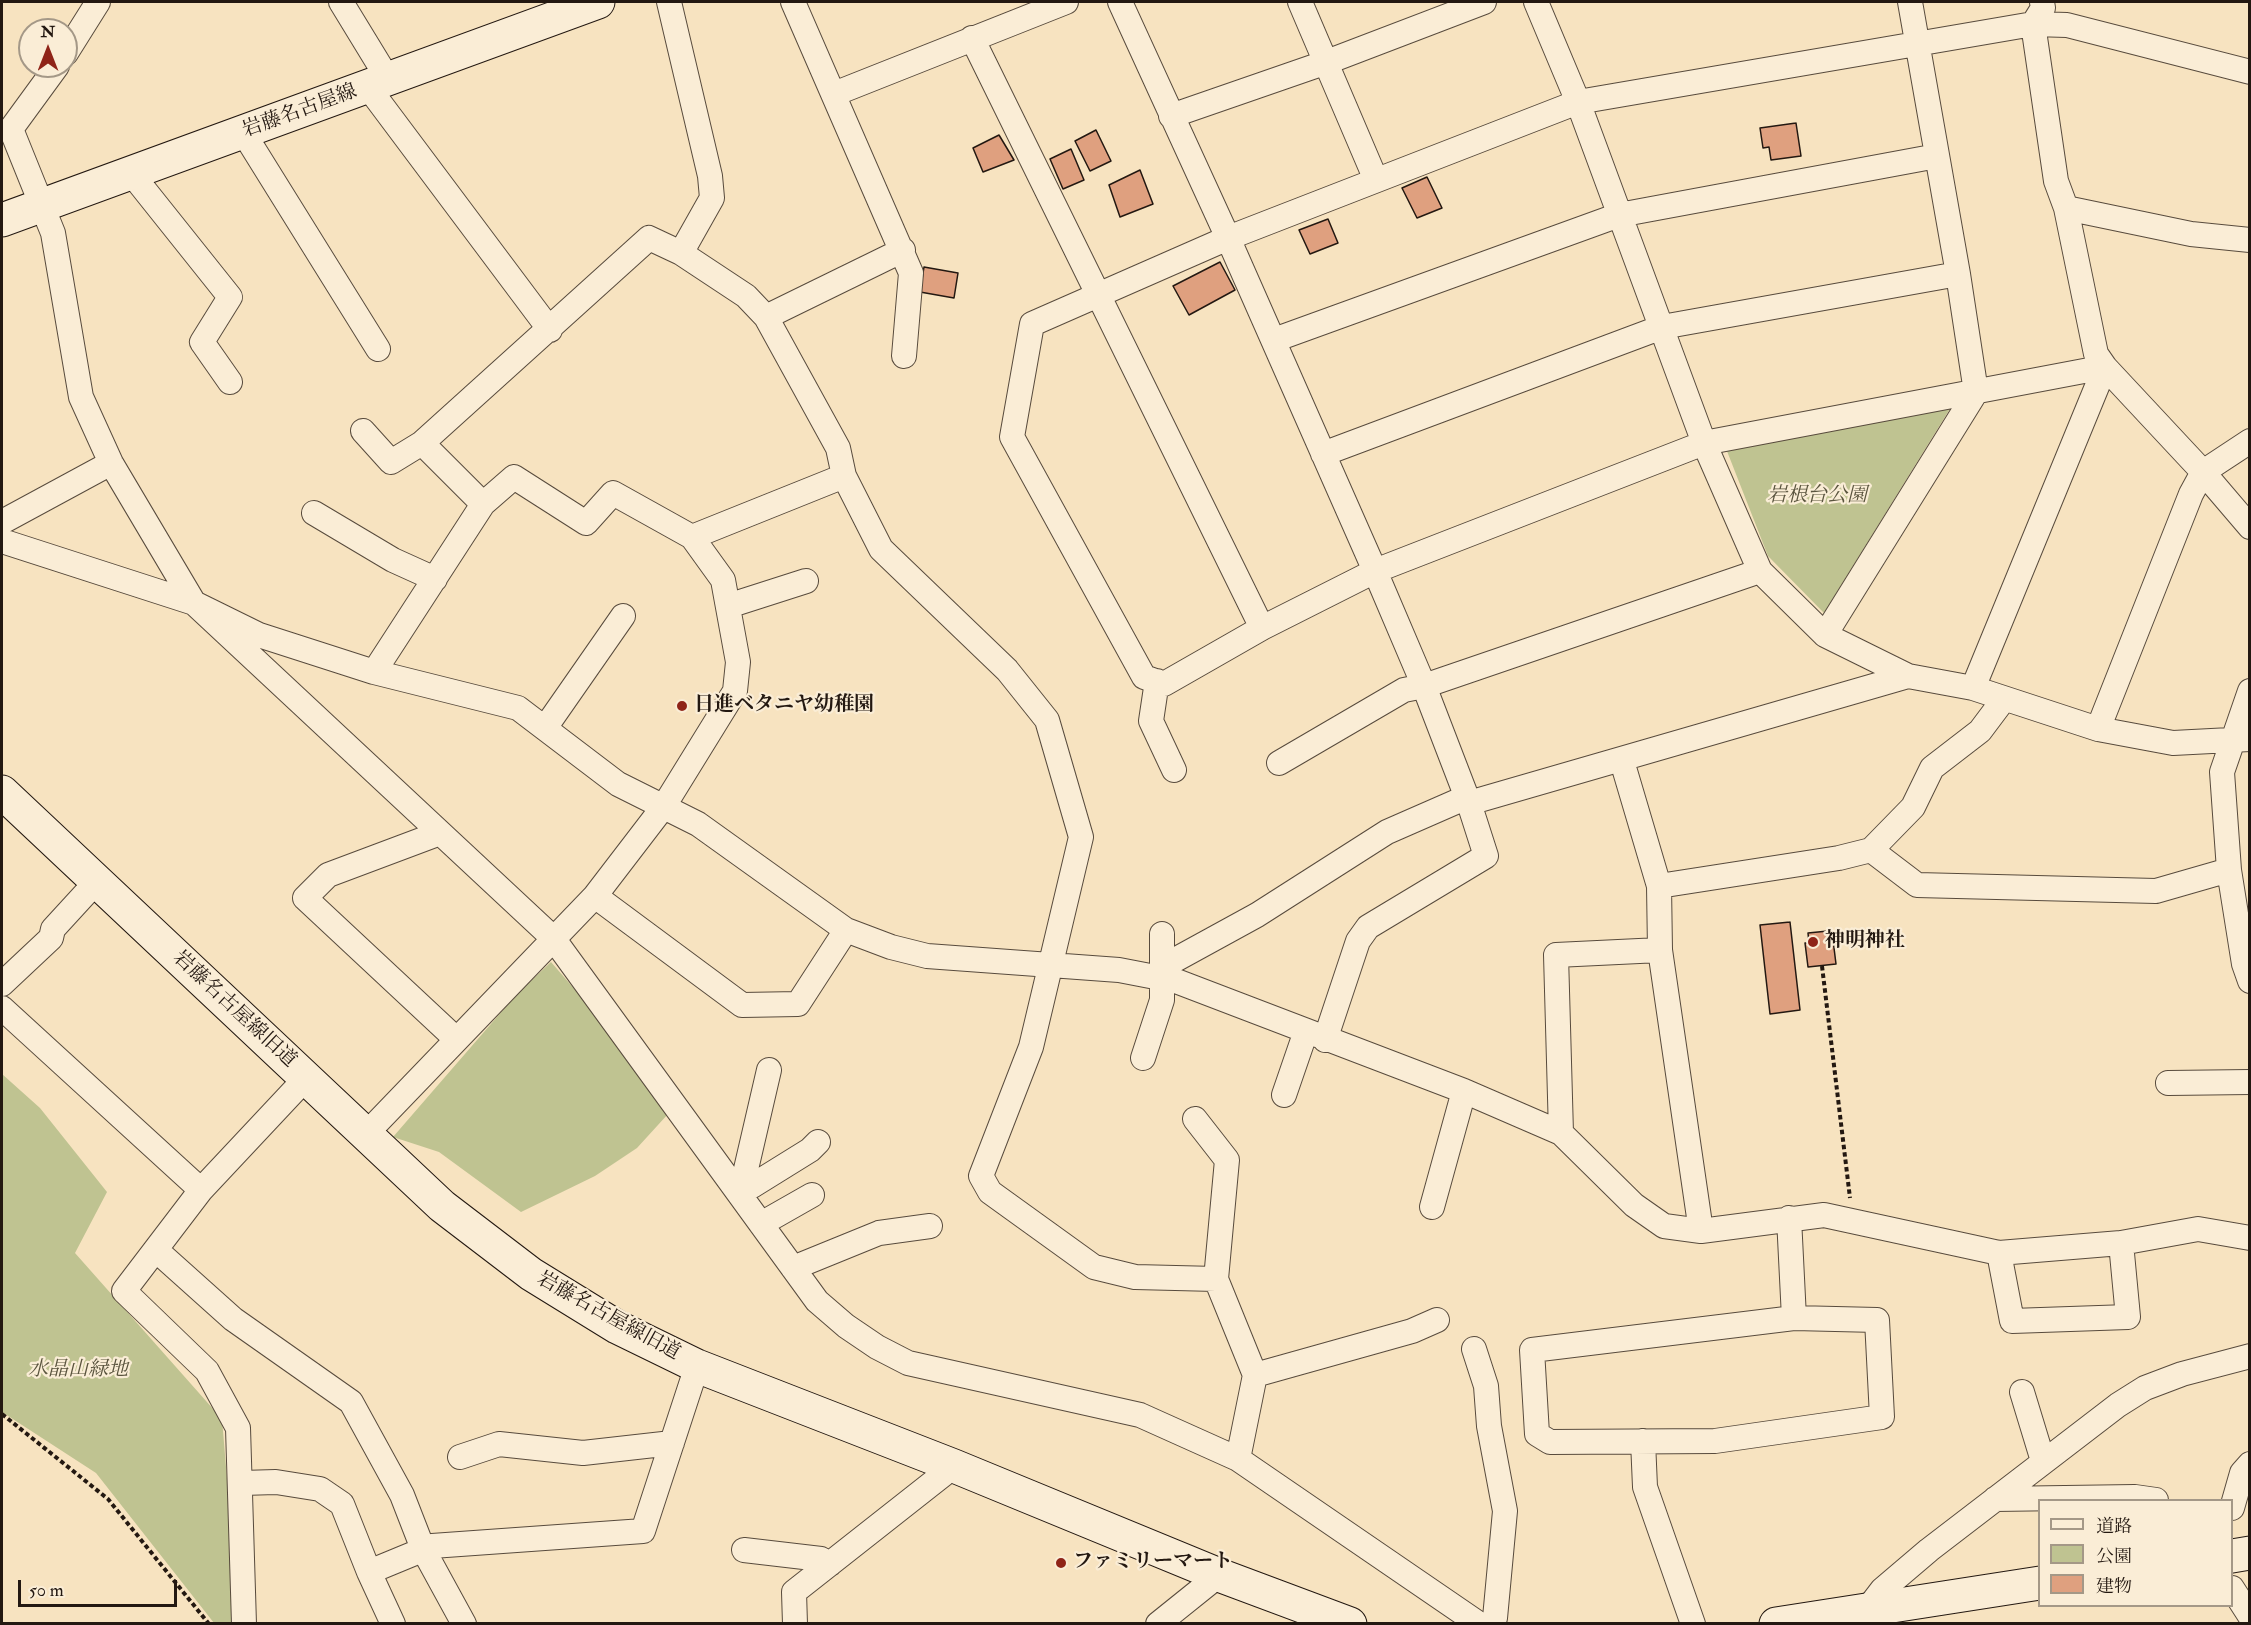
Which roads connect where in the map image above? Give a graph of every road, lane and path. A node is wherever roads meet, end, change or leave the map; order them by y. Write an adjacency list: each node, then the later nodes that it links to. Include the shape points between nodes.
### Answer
1 (98, 2): 14 (street)
2 (598, 2): 20 (street, 岩藤名古屋線)
3 (669, 2): 35 (street, via 712,198)
4 (793, 2): 21 (street)
5 (1066, 2): 15 (street)
6 (1120, 2): 23 (street)
7 (1300, 2): 17 (street)
8 (1484, 2): 17 (street)
9 (1536, 2): 22 (street)
10 (1910, 2): 16 (street)
11 (2042, 2): 13 (street, via 2043,8)
12 (346, 3): 20 (street)
13 (2033, 24): 16 (street); 18 (street, via 2067,25); 29 (street, via 2056,181)
14 (78, 34)
15 (972, 38): 21 (street); 37 (street)
16 (1917, 42): 22 (street); 25 (street)
17 (1327, 62): 23 (street); 27 (street)
18 (2250, 72)
19 (48, 78): 28 (street, via 11,129)
20 (378, 83): 24 (street, 岩藤名古屋線); 40 (street)
21 (834, 94): 34 (street)
22 (1578, 102): 27 (street); 30 (street)
23 (1171, 116): 32 (street)
24 (243, 132): 26 (street, 岩藤名古屋線); 42 (street)
25 (1936, 156): 30 (street); 36 (street)
26 (131, 173): 28 (street, 岩藤名古屋線); 45 (street, via 230,297 202,342)
27 (1376, 180): 32 (street)
28 (41, 206): 31 (street, 岩藤名古屋線); 52 (street, via 53,233 81,397)
29 (2066, 208): 33 (street, via 2192,234); 44 (street, via 2096,354)
30 (1618, 215): 39 (street); 41 (street)
31 (2, 220)
32 (1228, 238): 37 (street); 41 (street)
33 (2250, 240)
34 (903, 250): 38 (street); 43 (street, via 911,273)
35 (681, 253): 38 (street, via 746,296); 40 (street, via 649,238)
36 (1958, 274): 39 (street); 46 (street)
37 (1099, 297): 68 (street); 72 (street, via 1032,324 1012,437 1144,677)
38 (766, 317): 54 (street, via 838,448)
39 (1662, 327): 50 (street); 51 (street)
40 (550, 330): 49 (street)
41 (1274, 340): 51 (street)
42 (378, 349)
43 (904, 356)
44 (2105, 367): 46 (street); 53 (street); 74 (street)
45 (230, 382)
46 (1976, 392): 50 (street); 69 (street)
47 (363, 431): 49 (street, via 391,462)
48 (2250, 441): 53 (street)
49 (422, 443): 55 (street)
50 (1704, 443): 61 (street); 62 (street)
51 (1323, 454): 61 (street)
52 (111, 463): 57 (street); 65 (street)
53 (2203, 472): 58 (street); 78 (street)
54 (844, 476): 59 (street); 96 (street, via 882,549 1007,670 1047,720 1081,837)
55 (483, 504): 59 (street, via 514,477 585,523 613,493); 63 (street)
56 (314, 513): 63 (street, via 393,560)
57 (2, 522)
58 (2250, 528)
59 (692, 537): 66 (street, via 723,580)
60 (2, 541): 65 (street)
61 (1376, 571): 68 (street); 73 (street)
62 (1760, 572): 69 (street); 73 (street)
63 (435, 579): 70 (street)
64 (806, 581): 66 (street)
65 (194, 603): 70 (street, via 260,635); 86 (street)
66 (728, 606): 85 (street, via 738,662 735,691)
67 (622, 616): 77 (street)
68 (1262, 628): 72 (street, via 1164,684)
69 (1825, 635): 71 (street)
70 (374, 672): 77 (street, via 518,708)
71 (1908, 676): 74 (street); 80 (street)
72 (1157, 681): 82 (street, via 1151,721)
73 (1424, 686): 81 (street, via 1404,690); 84 (street)
74 (1973, 688): 76 (street)
75 (2250, 691): 79 (street)
76 (2004, 699): 78 (street); 87 (street, via 1980,731 1932,768 1913,807)
77 (545, 728): 85 (street, via 618,784)
78 (2098, 729): 79 (street, via 2173,743)
79 (2241, 740): 88 (street, via 2222,772)
80 (1622, 761): 84 (street); 90 (street)
81 (1279, 763)
82 (1174, 770)
83 (2, 792): 89 (street, 岩藤名古屋線旧道)
84 (1468, 800): 98 (street, via 1387,832 1257,915 1173,961); 102 (street, via 1486,856 1368,927)
85 (664, 806): 91 (street); 92 (street, via 698,824)
86 (440, 833): 94 (street); 103 (street, via 328,876 305,898)
87 (1871, 850): 88 (street, via 1917,885 2156,891); 90 (street)
88 (2229, 870): 99 (street)
89 (97, 881): 100 (street, via 53,929 51,939); 106 (street, 岩藤名古屋線旧道)
90 (1659, 886): 95 (street)
91 (595, 896): 92 (street, via 742,1005 798,1004); 94 (street)
92 (846, 930): 96 (street, via 927,956)
93 (1162, 934): 98 (street)
94 (553, 939): 103 (street); 116 (street)
95 (1660, 950): 112 (street, via 1556,955); 123 (street)
96 (1052, 964): 98 (street); 129 (street, via 1031,1047 981,1176 990,1192 1094,1267 1135,1277)
97 (1822, 966): 120 (path)
98 (1171, 976): 102 (street); 104 (street, via 1175,1002)
99 (2250, 981)
100 (2, 984)
101 (2, 1008): 115 (street)
102 (1316, 1035): 109 (street); 110 (street)
103 (456, 1040): 113 (street)
104 (1147, 1067)
105 (769, 1070): 116 (street)
106 (306, 1078): 113 (street, 岩藤名古屋線旧道); 115 (street)
107 (2250, 1082): 108 (street)
108 (2168, 1083)
109 (1464, 1091): 112 (street); 118 (street)
110 (1284, 1095)
111 (1195, 1119): 129 (street, via 1227,1160)
112 (1561, 1133): 123 (street, via 1634,1204 1664,1226)
113 (366, 1134): 134 (street, 岩藤名古屋線旧道, via 442,1206 531,1274 617,1327)
114 (818, 1142): 116 (street)
115 (201, 1190): 126 (street)
116 (741, 1192): 121 (street)
117 (812, 1195): 121 (street)
118 (1432, 1207)
119 (1789, 1218): 120 (street, via 1824,1215); 123 (street); 130 (street)
120 (1852, 1221): 127 (street)
121 (761, 1224): 128 (street)
122 (930, 1226): 128 (street, via 879,1233)
123 (1701, 1231)
124 (2250, 1238): 125 (street, via 2198,1229)
125 (2121, 1243): 127 (street); 127 (street, via 2128,1317 2012,1321)
126 (156, 1250): 145 (street, via 124,1291 207,1371 238,1428); 149 (street, via 233,1319 351,1402 402,1495)
127 (1999, 1253)
128 (793, 1268): 141 (street, via 817,1301 846,1326 908,1363 1140,1415)
129 (1216, 1279): 135 (street)
130 (1794, 1318): 138 (street, via 1877,1320 1882,1417 1715,1441); 138 (street, via 1532,1350 1537,1434 1550,1442)
131 (1437, 1320): 135 (street)
132 (1474, 1349): 168 (street, via 1486,1386 1489,1426 1505,1511)
133 (2250, 1356): 142 (street, via 2145,1388)
134 (697, 1366): 139 (street); 144 (street, 岩藤名古屋線旧道)
135 (1255, 1375): 141 (street)
136 (2022, 1392): 142 (street)
137 (2, 1414): 160 (path, via 108,1499)
138 (1643, 1441): 169 (street, via 1645,1487)
139 (672, 1443): 140 (street, via 583,1453 499,1444); 149 (street, via 643,1531)
140 (460, 1457)
141 (1238, 1459): 167 (street)
142 (2043, 1461): 146 (street)
143 (2250, 1464): 148 (street, via 2242,1473)
144 (954, 1466): 153 (street); 155 (street, 岩藤名古屋線旧道)
145 (242, 1483): 154 (street, via 276,1482 320,1489 342,1504); 161 (street)
146 (1995, 1499): 147 (street); 158 (street, via 1882,1590)
147 (2149, 1499)
148 (2233, 1504)
149 (423, 1549): 154 (street); 163 (street)
150 (744, 1550): 153 (street, via 821,1559)
151 (2250, 1553): 152 (street)
152 (2233, 1556)
153 (830, 1564): 164 (street, via 794,1592)
154 (369, 1572): 162 (street)
155 (1219, 1575): 165 (street); 166 (street, 岩藤名古屋線旧道)
156 (2038, 1583): 158 (street)
157 (2233, 1590): 159 (street)
158 (1885, 1612): 170 (street)
159 (2250, 1616)
160 (209, 1623)
161 (244, 1623)
162 (393, 1623)
163 (464, 1623)
164 (795, 1623)
165 (1158, 1623)
166 (1350, 1623)
167 (1479, 1623)
168 (1492, 1623)
169 (1693, 1623)
170 (1776, 1623)

